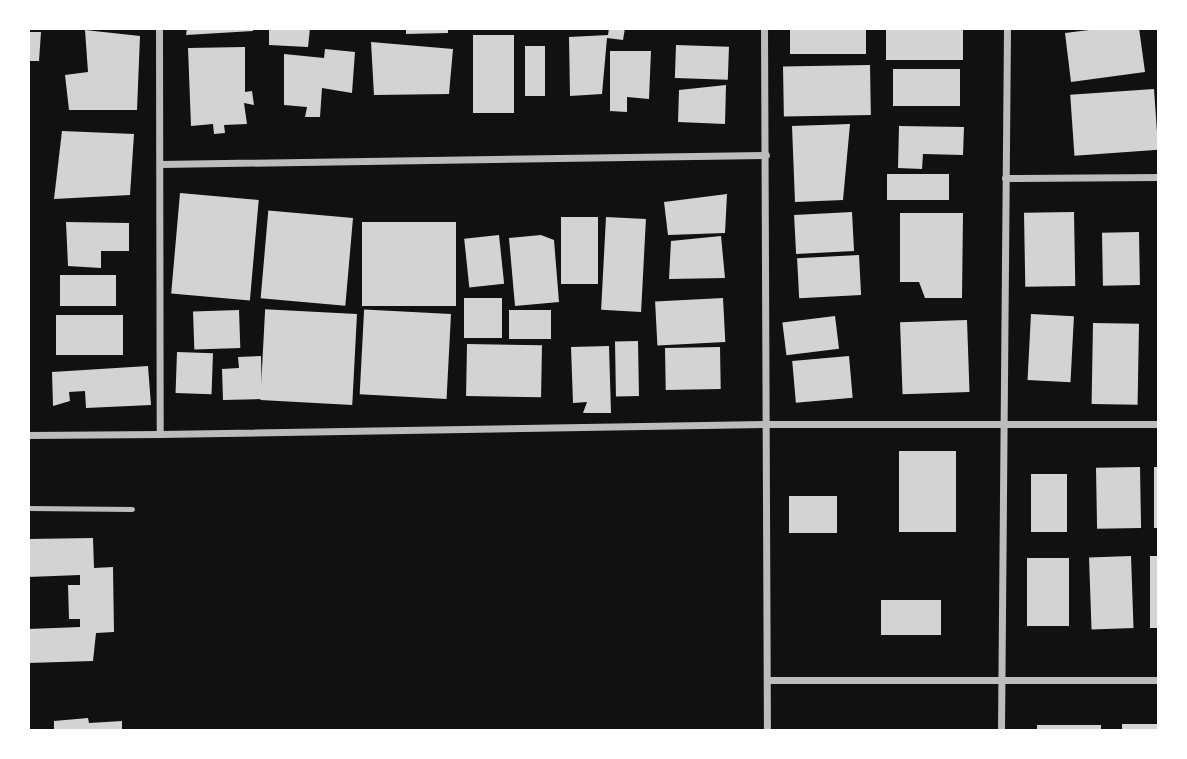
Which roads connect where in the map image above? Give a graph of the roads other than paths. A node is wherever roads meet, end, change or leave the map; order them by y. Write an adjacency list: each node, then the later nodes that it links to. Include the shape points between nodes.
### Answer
1 (159, 28): 5 (street)
2 (764, 28): 4 (street)
3 (1007, 28): 7 (street)
4 (766, 155): 5 (street); 8 (street)
5 (161, 164): 11 (street)
6 (1159, 177): 7 (street)
7 (1005, 178): 10 (street)
8 (769, 424): 10 (street); 11 (street); 15 (street)
9 (1159, 424): 10 (street)
10 (1002, 425): 16 (street)
11 (160, 434): 12 (street)
12 (28, 435)
13 (28, 508): 14 (lane)
14 (132, 509)
15 (767, 680): 16 (street); 18 (street)
16 (1000, 680): 17 (street); 19 (street)
17 (1159, 680)
18 (766, 731)
19 (1001, 731)

